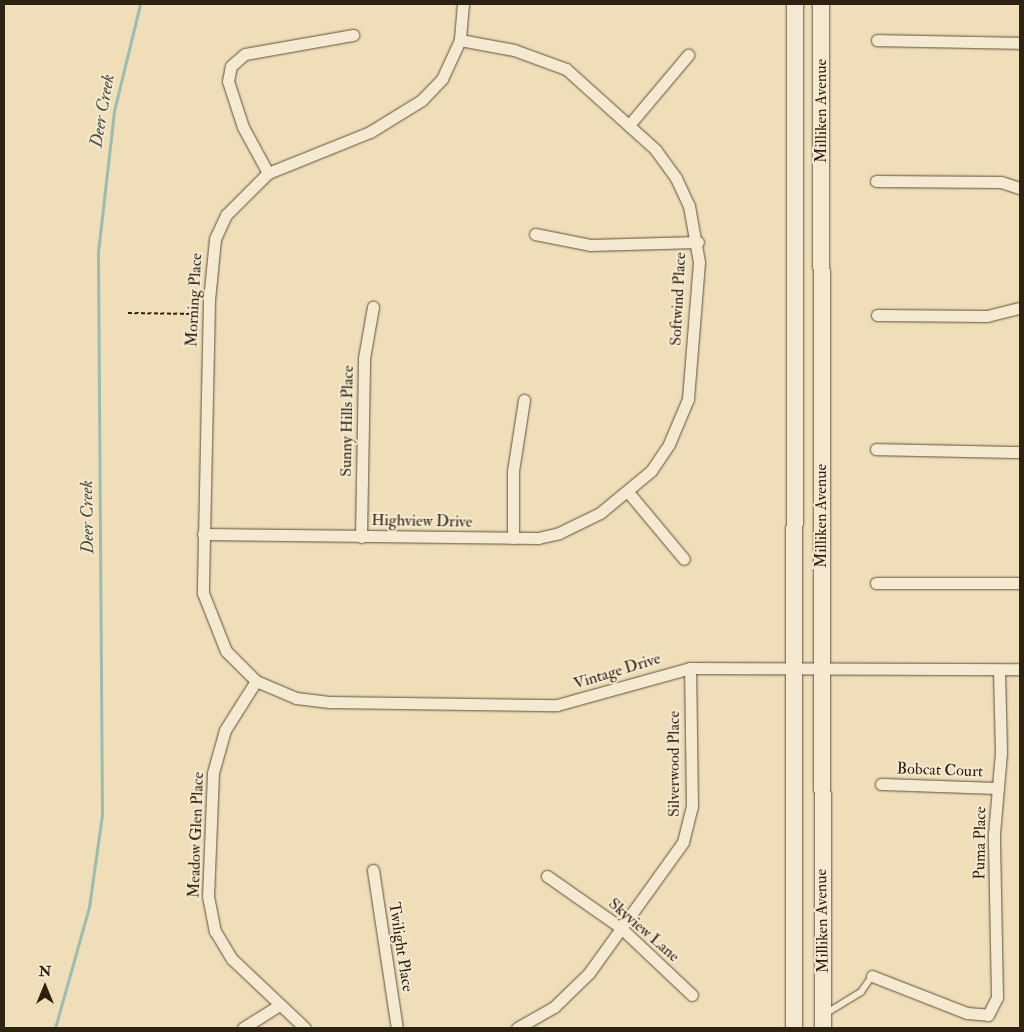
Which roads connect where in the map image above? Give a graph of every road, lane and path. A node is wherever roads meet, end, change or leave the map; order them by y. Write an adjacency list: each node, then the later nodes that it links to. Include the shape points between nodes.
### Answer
1 (463, 4): 5 (street, Morning Place)
2 (795, 4): 30 (main road, Milliken Avenue)
3 (822, 4): 32 (main road, Milliken Avenue)
4 (353, 35): 10 (street, via 245,54 231,66 228,81 242,127)
5 (460, 40): 9 (street, Softwind Place, via 552,62 572,74); 10 (street, Morning Place, via 442,78 409,111 370,132)
6 (877, 40): 7 (street)
7 (1020, 43)
8 (688, 56): 9 (street)
9 (629, 125): 14 (street, Softwind Place, via 676,178)
10 (268, 173): 18 (street, Morning Place, via 226,215 215,239)
11 (876, 181): 12 (street, via 1001,182)
12 (1020, 188)
13 (535, 234): 14 (street, via 590,245)
14 (698, 242): 23 (street, Softwind Place, via 688,399 669,444)
15 (373, 307): 25 (street, Sunny Hills Place, via 364,358)
16 (1020, 308): 19 (street, via 987,316)
17 (128, 313): 18 (path)
18 (209, 314): 24 (street, Morning Place)
19 (877, 315)
20 (524, 400): 26 (street, via 513,470)
21 (876, 449): 22 (street)
22 (1020, 452)
23 (628, 492): 26 (street, Highview Drive, via 559,534); 27 (street)
24 (203, 534): 25 (street, Highview Drive); 35 (street, Morning Place, via 203,593 212,622 226,651)
25 (361, 537): 26 (street, Highview Drive)
26 (513, 538)
27 (684, 559)
28 (876, 583): 29 (street)
29 (1020, 583)
30 (796, 667): 31 (street, Vintage Drive); 32 (street, Vintage Drive); 49 (main road, Milliken Avenue)
31 (690, 668): 35 (street, Vintage Drive, via 557,705 331,702 296,698); 40 (street, Silverwood Place, via 691,825 670,864)
32 (820, 668): 34 (street, Vintage Drive); 44 (main road, Milliken Avenue)
33 (1020, 669): 34 (street, Vintage Drive)
34 (999, 670): 37 (street, Puma Place)
35 (256, 681): 43 (street, Meadow Glen Place, via 225,730 214,773 208,896 215,931 228,952)
36 (881, 784): 37 (street, Bobcat Court)
37 (998, 788): 41 (street, Puma Place, via 994,834 997,997 988,1014 939,1005)
38 (373, 870): 47 (street, Twilight Place)
39 (547, 876): 40 (street, Skyview Lane)
40 (620, 927): 42 (street, Skyview Lane); 48 (street, Silverwood Place, via 572,992)
41 (872, 976): 44 (lane, via 861,992)
42 (692, 995)
43 (278, 1006): 45 (street); 46 (street, Meadow Glen Place)
44 (823, 1022)
45 (243, 1028)
46 (305, 1028)
47 (397, 1028)
48 (517, 1028)
49 (794, 1028)

